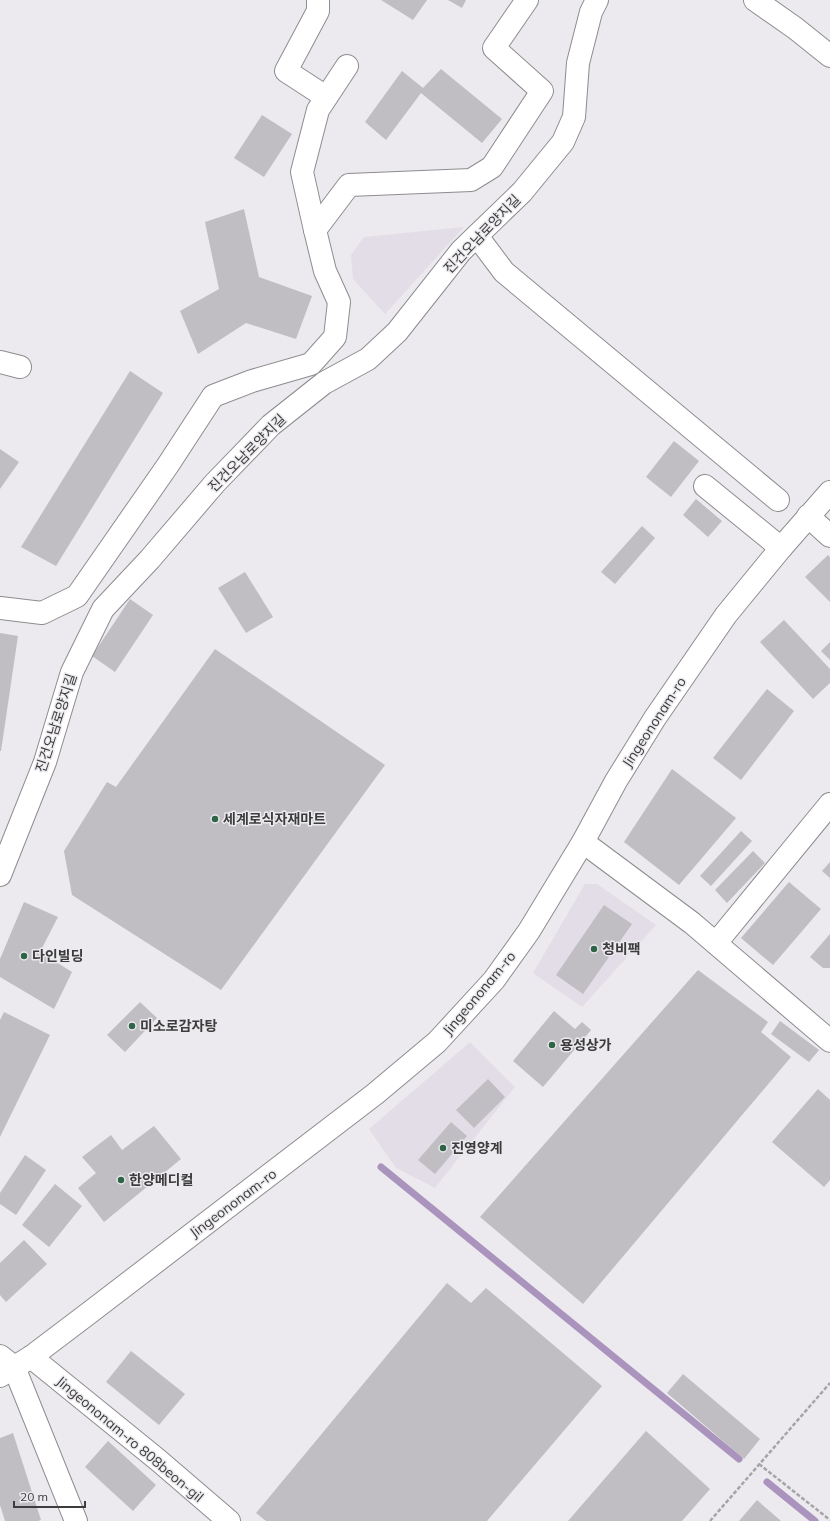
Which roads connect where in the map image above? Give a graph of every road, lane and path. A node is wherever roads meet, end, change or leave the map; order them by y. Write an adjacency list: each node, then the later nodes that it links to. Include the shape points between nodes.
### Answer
1 (318, 0): 7 (main road, via 318,11 286,71)
2 (527, 0): 8 (main road, via 494,48 542,91 492,167 471,180 349,185)
3 (597, 0): 9 (main road, 진건오남로양지길, via 578,63 574,117 563,142 522,192)
4 (756, 0): 5 (main road)
5 (830, 56)
6 (347, 66): 7 (main road)
7 (326, 97): 8 (main road, via 318,110 302,172)
8 (315, 230): 16 (main road, via 325,271 339,302 335,337 311,364 252,381 214,396 78,596 42,613)
9 (477, 236): 12 (main road, via 504,272); 19 (main road, 진건오남로양지길, via 461,252 397,332 368,359 324,383 271,425 215,483 103,609 72,672 45,762)
10 (704, 486): 15 (main road)
11 (830, 492): 13 (main road, Jingeononam-ro)
12 (778, 500)
13 (808, 516): 14 (main road); 15 (main road, Jingeononam-ro)
14 (830, 536)
15 (781, 548): 18 (main road, Jingeononam-ro, via 726,615 655,718 616,781)
16 (0, 608)
17 (830, 804): 20 (main road)
18 (583, 842): 20 (main road, via 692,923); 22 (main road, Jingeononam-ro, via 529,931 498,974 437,1042 375,1094)
19 (0, 875)
20 (716, 944): 21 (main road)
21 (830, 1041)
22 (11, 1364): 26 (main road); 27 (main road, Jingeononam-ro 808beon-gil, via 158,1460)
23 (830, 1383): 24 (path)
24 (759, 1464): 25 (path); 28 (path)
25 (830, 1520)
26 (76, 1521)
27 (229, 1521)
28 (710, 1521)

